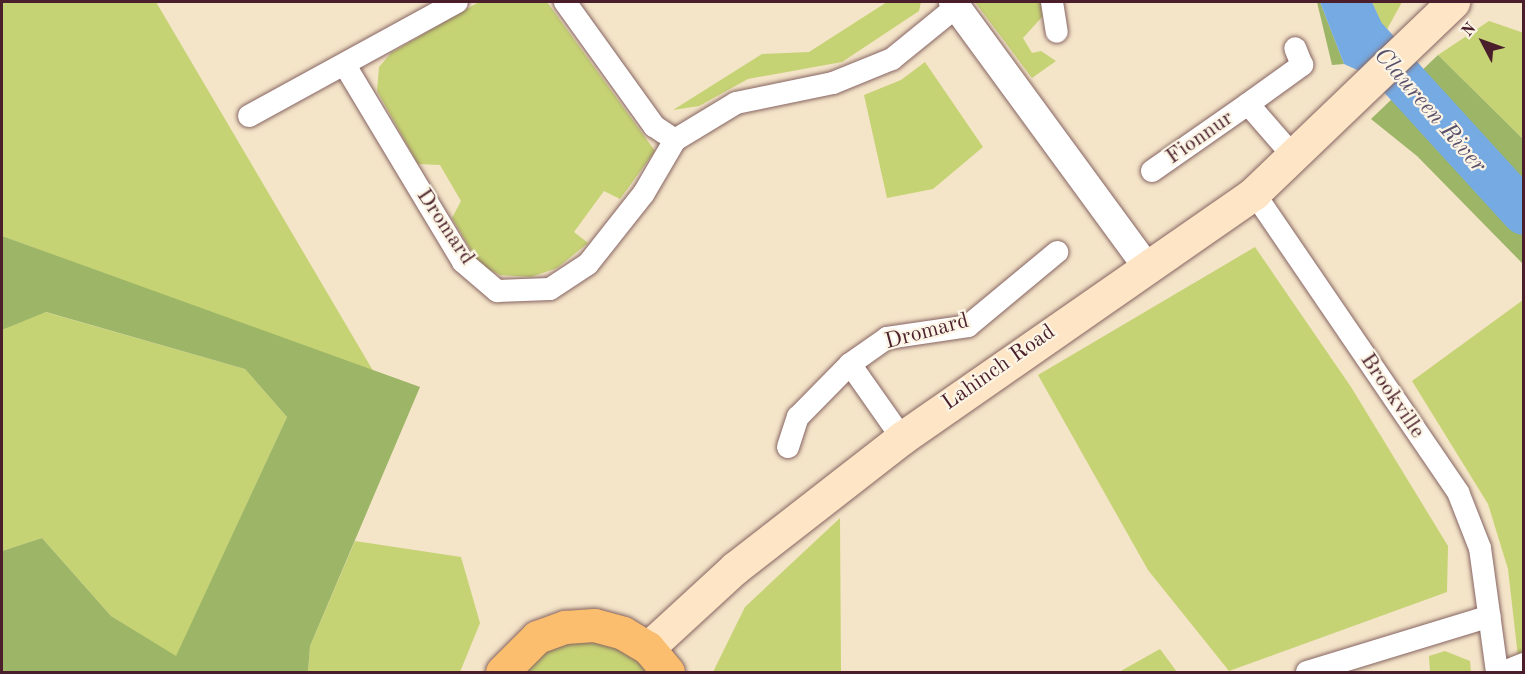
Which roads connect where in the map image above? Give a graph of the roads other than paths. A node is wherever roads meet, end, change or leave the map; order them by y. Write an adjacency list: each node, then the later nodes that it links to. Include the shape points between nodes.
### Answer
1 (457, 2): 8 (street)
2 (565, 2): 11 (street, via 654,126)
3 (1052, 2): 6 (street)
4 (1453, 2): 12 (main road, Lahinch Road)
5 (955, 4): 11 (street, Dromard, via 892,59 833,82 736,103); 16 (street)
6 (1057, 32)
7 (1295, 48): 9 (street, Fionnur, via 1302,65)
8 (346, 67): 10 (street); 11 (street, Dromard, via 462,262 497,291 550,289 588,264 644,192)
9 (1248, 104): 12 (street, Fionnur); 13 (street, Fionnur)
10 (249, 116)
11 (675, 140)
12 (1294, 157): 14 (main road, Lahinch Road)
13 (1152, 171)
14 (1254, 193): 16 (main road, Lahinch Road); 20 (street, Brookville, via 1458,492 1480,548)
15 (1057, 252): 17 (street, Dromard, via 968,326 887,338)
16 (1147, 267): 18 (main road, Lahinch Road)
17 (850, 364): 18 (street); 19 (street, Dromard, via 798,417)
18 (902, 438): 21 (main road, Lahinch Road, via 735,568)
19 (788, 447)
20 (1490, 616): 24 (street); 25 (street, Brookville)
21 (658, 660): 23 (main road, via 623,633 594,626 565,627 537,637)
22 (1524, 664): 26 (street)
23 (502, 672)
24 (1307, 672)
25 (1497, 672)
26 (1504, 672)

